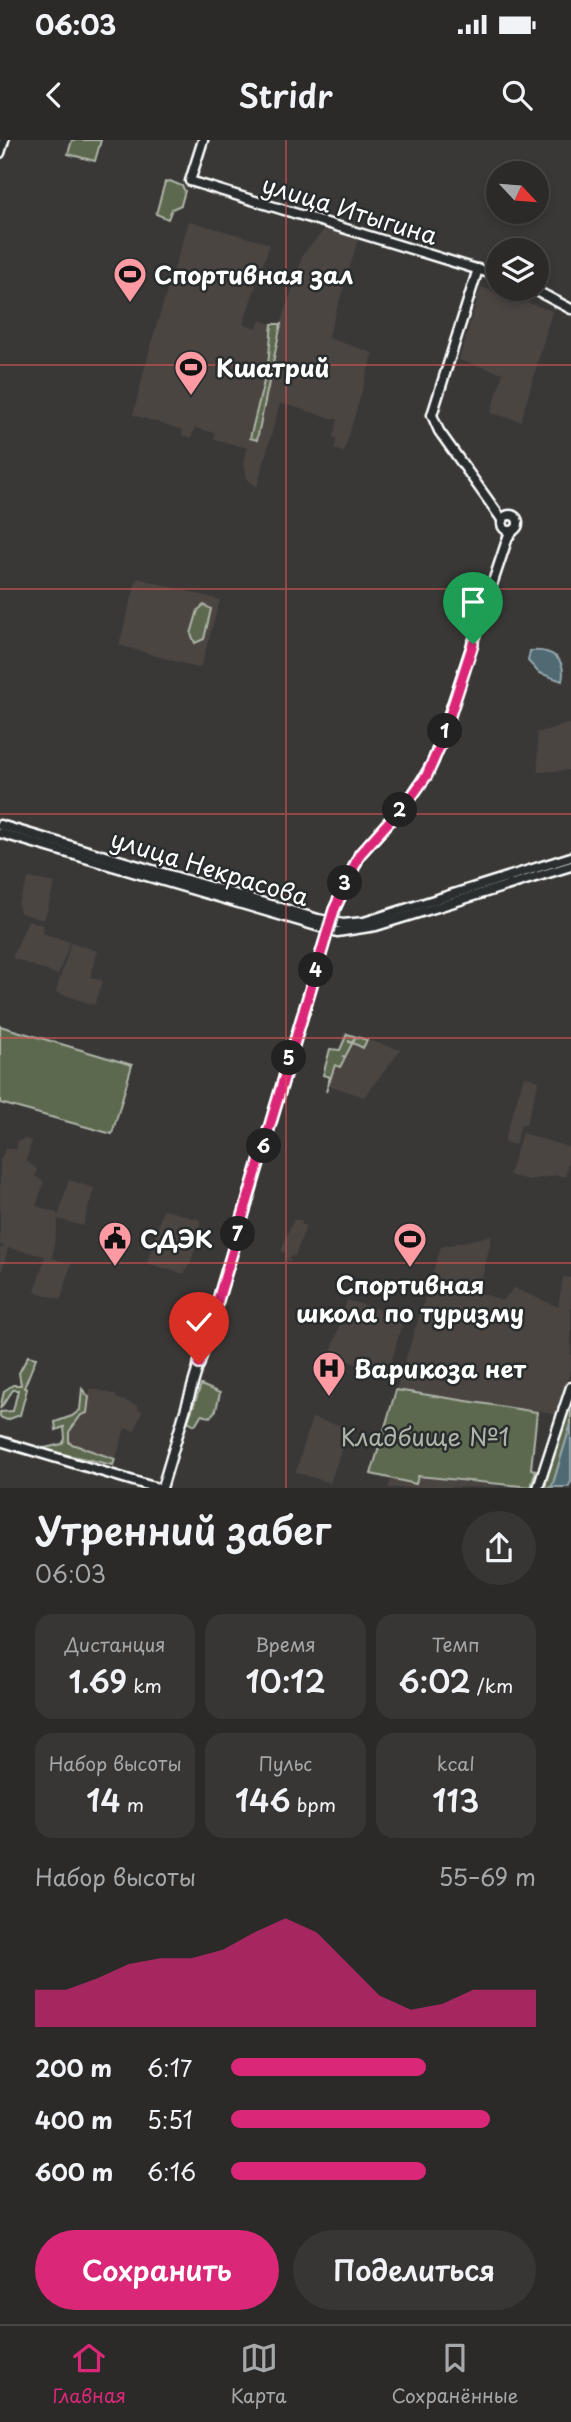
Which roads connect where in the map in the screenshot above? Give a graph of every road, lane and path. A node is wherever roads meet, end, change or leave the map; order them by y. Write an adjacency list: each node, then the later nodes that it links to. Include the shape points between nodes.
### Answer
1 (4, 140): 3 (main road)
2 (203, 140): 4 (main road, улица Итыгина, via 190,181)
3 (0, 153)
4 (478, 269): 5 (main road, улица Итыгина); 12 (main road, via 432,415 506,524 433,762 412,796 360,854)
5 (486, 272)
6 (549, 297): 7 (main road)
7 (571, 309)
8 (0, 825): 12 (main road, улица Некрасова)
9 (0, 833): 12 (main road, улица Некрасова)
10 (571, 857): 12 (main road, улица Некрасова, via 364,922)
11 (571, 866): 12 (main road, улица Некрасова, via 358,931)
12 (330, 926): 15 (main road)
13 (571, 1387): 16 (main road)
14 (0, 1441): 15 (main road)
15 (160, 1488)
16 (538, 1488)

